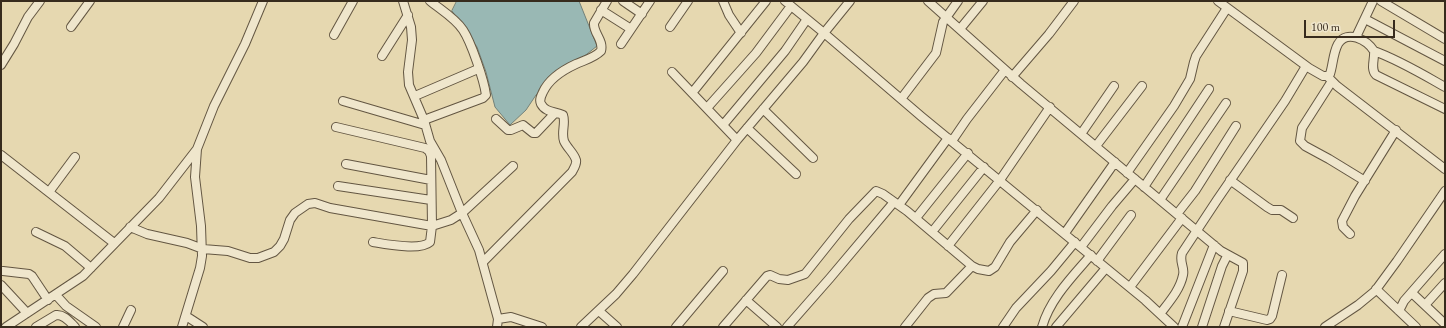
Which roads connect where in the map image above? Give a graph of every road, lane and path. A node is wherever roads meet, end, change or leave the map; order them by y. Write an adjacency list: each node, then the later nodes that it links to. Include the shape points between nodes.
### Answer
1 (40, 1): 42 (street)
2 (90, 1): 29 (street)
3 (263, 1): 74 (street)
4 (353, 1): 35 (street)
5 (403, 1): 25 (street)
6 (430, 1): 44 (street, via 463,30)
7 (607, 1): 23 (street)
8 (623, 1): 24 (street)
9 (650, 1): 24 (street)
10 (688, 1): 30 (street)
11 (723, 1): 33 (street)
12 (766, 1): 33 (street)
13 (928, 1): 26 (street)
14 (958, 1): 26 (street)
15 (983, 1): 32 (street)
16 (1074, 1): 47 (street)
17 (1218, 1): 22 (street)
18 (1373, 1): 28 (street)
19 (1381, 1): 37 (street)
20 (847, 2): 34 (street)
21 (788, 3): 27 (street); 59 (street, via 756,53)
22 (1227, 8): 43 (street); 84 (street, via 1196,56 1190,79 1174,106)
23 (601, 10): 31 (street); 62 (street, via 595,19 594,27 602,43 601,51 554,78 546,86 541,97 541,104)
24 (642, 14): 31 (street)
25 (408, 15): 40 (street); 54 (street, via 412,40 408,79)
26 (946, 17): 32 (street); 55 (street, via 936,53)
27 (807, 19): 34 (street); 65 (street)
28 (1365, 19): 36 (street); 41 (street)
29 (71, 26)
30 (670, 26)
31 (631, 29): 38 (street)
32 (960, 29): 45 (street)
33 (741, 33): 53 (street)
34 (824, 33): 55 (street); 60 (street)
35 (334, 35)
36 (1356, 37): 39 (street, via 1365,41); 48 (street, via 1350,36 1338,44)
37 (1445, 39)
38 (621, 44)
39 (1374, 51): 51 (street, via 1411,67); 61 (street, via 1373,68 1376,75)
40 (382, 56)
41 (1445, 61)
42 (1, 65)
43 (1306, 66): 48 (street); 89 (street)
44 (478, 69): 54 (street); 64 (street, via 486,93 484,98)
45 (1005, 70): 47 (street); 71 (street)
46 (672, 72): 53 (street)
47 (1012, 77): 58 (street)
48 (1330, 78): 69 (street); 90 (street, via 1302,128 1300,141)
49 (1114, 86): 70 (street)
50 (1142, 86): 73 (street)
51 (1445, 87)
52 (1209, 89): 92 (street)
53 (692, 93): 59 (street)
54 (415, 96): 64 (street)
55 (901, 99): 71 (street)
56 (343, 101): 64 (street)
57 (1226, 102): 96 (street)
58 (1050, 107): 70 (street); 88 (street)
59 (707, 108): 65 (street)
60 (763, 109): 68 (street); 78 (street)
61 (1445, 109)
62 (555, 113): 63 (street, via 536,133 523,125 508,130); 120 (street, via 563,115 564,139 576,158 576,166)
63 (496, 119)
64 (425, 122): 99 (street, via 430,141 441,160)
65 (723, 125): 72 (street)
66 (1236, 126): 101 (street)
67 (336, 127): 87 (street, via 426,148 431,156)
68 (747, 128): 72 (street); 85 (street)
69 (1396, 130): 83 (street); 90 (street)
70 (1081, 134): 73 (street)
71 (950, 139): 75 (street); 97 (street)
72 (737, 140): 139 (street, via 633,274)
73 (1096, 146): 79 (street)
74 (197, 149): 105 (street, via 159,198); 116 (street, via 194,178)
75 (968, 153): 82 (street); 102 (street)
76 (1, 155): 94 (street)
77 (75, 157): 94 (street)
78 (813, 158)
79 (1115, 162): 84 (street); 109 (street)
80 (346, 164): 87 (street)
81 (513, 166): 99 (street)
82 (984, 166): 88 (street); 108 (street)
83 (1445, 169)
84 (1127, 173): 86 (street)
85 (796, 174)
86 (1134, 179): 92 (street); 113 (street)
87 (431, 180): 95 (street)
88 (1000, 180): 98 (street); 115 (street)
89 (1230, 180): 103 (street, via 1267,207 1281,210); 106 (street)
90 (1365, 181): 110 (street, via 1342,221 1343,227)
91 (338, 186): 95 (street)
92 (1144, 187): 96 (street)
93 (1445, 191): 130 (street)
94 (48, 192): 112 (street)
95 (431, 200): 104 (street)
96 (1160, 200): 101 (street)
97 (897, 203): 102 (street); 134 (street, via 876,191 849,219 805,274 788,280 767,276); 158 (street)
98 (1037, 210): 109 (street); 121 (street, via 1015,236 995,267 989,271)
99 (462, 213): 104 (street, via 451,220); 120 (street)
100 (1131, 215): 119 (street)
101 (1179, 216): 106 (street); 129 (street)
102 (916, 218): 108 (street)
103 (1293, 218)
104 (432, 226): 111 (street, via 430,242 425,245 405,246); 116 (street, via 308,204 292,216 280,246 266,256 250,258 228,251)
105 (130, 227): 112 (street); 116 (street, via 147,234)
106 (1197, 231): 114 (street); 141 (street, via 1180,258 1184,272 1176,292)
107 (36, 232): 122 (street, via 65,246)
108 (932, 232): 115 (street)
109 (1065, 233): 113 (street)
110 (1350, 234)
111 (373, 242)
112 (114, 243): 122 (street)
113 (1078, 244): 119 (street); 160 (street, via 1016,308)
114 (1214, 245): 118 (street); 164 (street)
115 (948, 246): 121 (street)
116 (203, 248): 142 (street)
117 (1445, 254): 131 (street)
118 (1227, 256): 137 (street, via 1243,263 1244,266); 165 (street)
119 (1094, 258): 123 (street); 161 (street, via 1052,302)
120 (483, 262): 143 (street)
121 (972, 266): 159 (street, via 946,293 934,294 928,298)
122 (91, 268): 132 (street, via 74,284)
123 (1106, 268): 129 (street); 162 (street)
124 (3, 271): 133 (street, via 29,274)
125 (723, 271): 155 (street)
126 (1282, 275): 137 (street, via 1270,319)
127 (1445, 283): 135 (street)
128 (1, 285): 140 (street)
129 (1130, 287): 141 (street)
130 (1376, 289): 138 (street); 167 (street, via 1358,305)
131 (1412, 293): 135 (street); 138 (street)
132 (56, 295): 133 (street); 148 (street, via 66,306)
133 (48, 300): 140 (street)
134 (746, 300): 156 (street); 157 (street)
135 (1425, 305): 144 (street)
136 (131, 310): 149 (street)
137 (1229, 311): 166 (street)
138 (1399, 311): 168 (street)
139 (599, 312): 153 (street); 154 (street)
140 (28, 314): 145 (street)
141 (1160, 314): 163 (street)
142 (186, 316): 150 (street); 151 (street)
143 (498, 323): 152 (street, via 512,317)
144 (1445, 324)
145 (6, 327)
146 (36, 327): 147 (street, via 56,314 62,315)
147 (76, 327)
148 (96, 327)
149 (123, 327)
150 (182, 327)
151 (203, 327)
152 (542, 327)
153 (581, 327)
154 (617, 327)
155 (676, 327)
156 (723, 327)
157 (777, 327)
158 (787, 327)
159 (905, 327)
160 (1003, 327)
161 (1042, 327)
162 (1056, 327)
163 (1174, 327)
164 (1182, 327)
165 (1202, 327)
166 (1224, 327)
167 (1325, 327)
168 (1416, 327)

